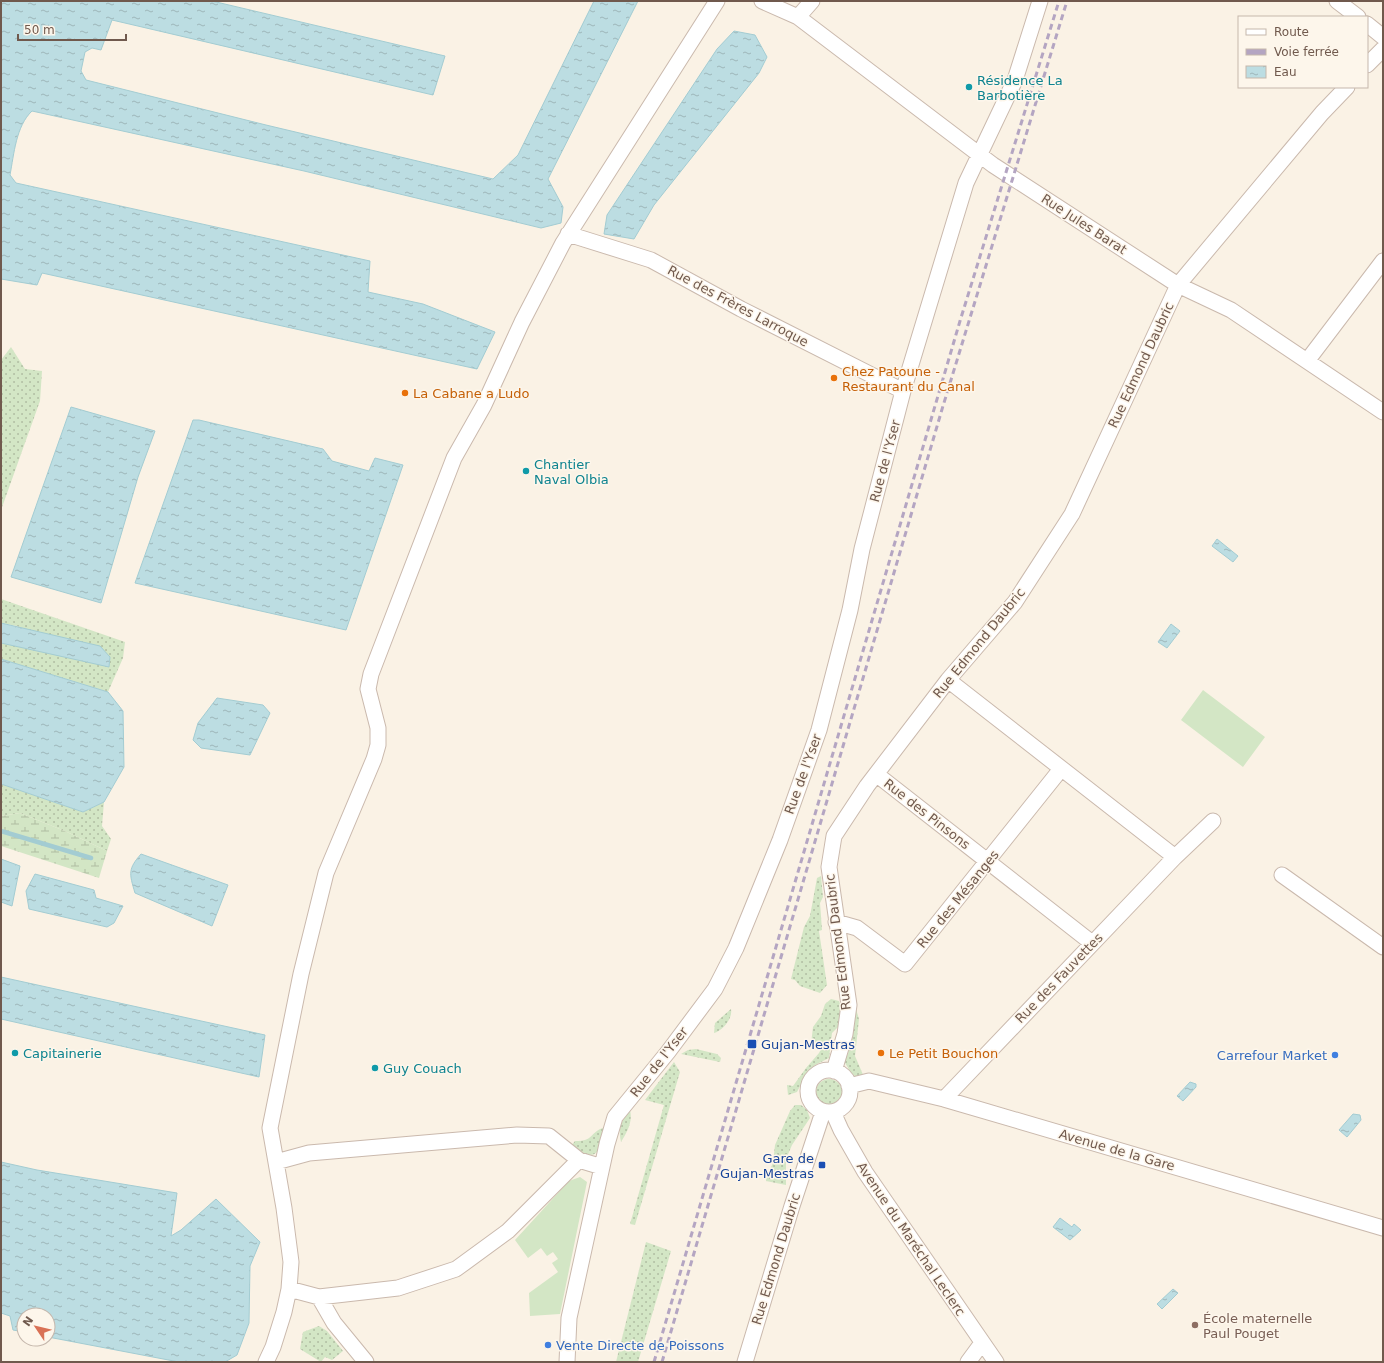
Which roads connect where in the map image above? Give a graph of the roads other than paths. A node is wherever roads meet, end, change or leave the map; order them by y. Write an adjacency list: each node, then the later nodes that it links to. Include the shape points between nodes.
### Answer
1 (717, 1): 12 (street)
2 (762, 1): 7 (street, Rue Jules Barat)
3 (812, 1): 7 (street)
4 (1040, 1): 11 (street, Rue de l'Yser, via 1015,80)
5 (1337, 1): 6 (street)
6 (1357, 16)
7 (798, 17): 11 (street, Rue Jules Barat)
8 (1368, 25): 9 (street)
9 (1383, 37)
10 (1345, 88): 14 (street, Rue Edmond Daubric)
11 (980, 154): 14 (street, Rue Jules Barat); 16 (street, Rue de l'Yser, via 966,183)
12 (568, 234): 16 (street, Rue des Frères Larroque, via 651,260); 33 (street, via 522,322 484,405 454,458 370,674 368,689 378,728 378,745 326,873 301,974 270,1128)
13 (1383, 261): 15 (street)
14 (1178, 285): 15 (street, Rue Jules Barat, via 1231,310); 18 (street, Rue Edmond Daubric, via 1072,514 1014,602)
15 (1307, 361): 17 (street, Rue Jules Barat)
16 (903, 391): 34 (street, Rue de l'Yser, via 863,544 850,610 819,730 780,840 736,948 715,989 615,1118)
17 (1383, 412)
18 (948, 680): 19 (street); 20 (street, Rue Edmond Daubric)
19 (1061, 769): 22 (street); 23 (street, Rue des Mésanges)
20 (876, 774): 23 (street, Rue des Pinsons); 25 (street, Rue Edmond Daubric, via 834,836 830,867)
21 (1214, 821): 22 (street, Rue des Fauvettes)
22 (1175, 857): 26 (street, Rue des Fauvettes)
23 (988, 862): 25 (street, Rue des Mésanges, via 905,964 857,928); 26 (street, Rue des Pinsons)
24 (1282, 875): 27 (street)
25 (836, 922): 28 (street, Rue Edmond Daubric, via 849,1005 845,1034)
26 (1092, 943): 30 (street, Rue des Fauvettes)
27 (1383, 947)
28 (834, 1071): 29 (street, via 843,1076); 31 (street, via 822,1072 812,1079 808,1089 810,1101 814,1106)
29 (849, 1086): 30 (street, Avenue de la Gare, via 869,1082); 31 (street, via 848,1099 840,1109)
30 (944, 1099): 35 (street, Avenue de la Gare)
31 (828, 1112): 38 (street, Avenue du Maréchal Leclerc, via 865,1172); 42 (street, Rue Edmond Daubric, via 792,1206)
32 (579, 1160): 33 (street, via 549,1136 517,1135 309,1153); 34 (street); 37 (street, via 508,1231 456,1269 398,1288)
33 (276, 1162): 36 (street, via 291,1262)
34 (602, 1167): 41 (street, Rue de l'Yser, via 569,1318)
35 (1383, 1228)
36 (289, 1289): 37 (street); 39 (street, via 274,1347)
37 (319, 1297): 40 (street, via 334,1323)
38 (982, 1343): 43 (street); 44 (street, Avenue du Maréchal Leclerc)
39 (266, 1362)
40 (366, 1362)
41 (567, 1362)
42 (745, 1362)
43 (968, 1362)
44 (996, 1362)

